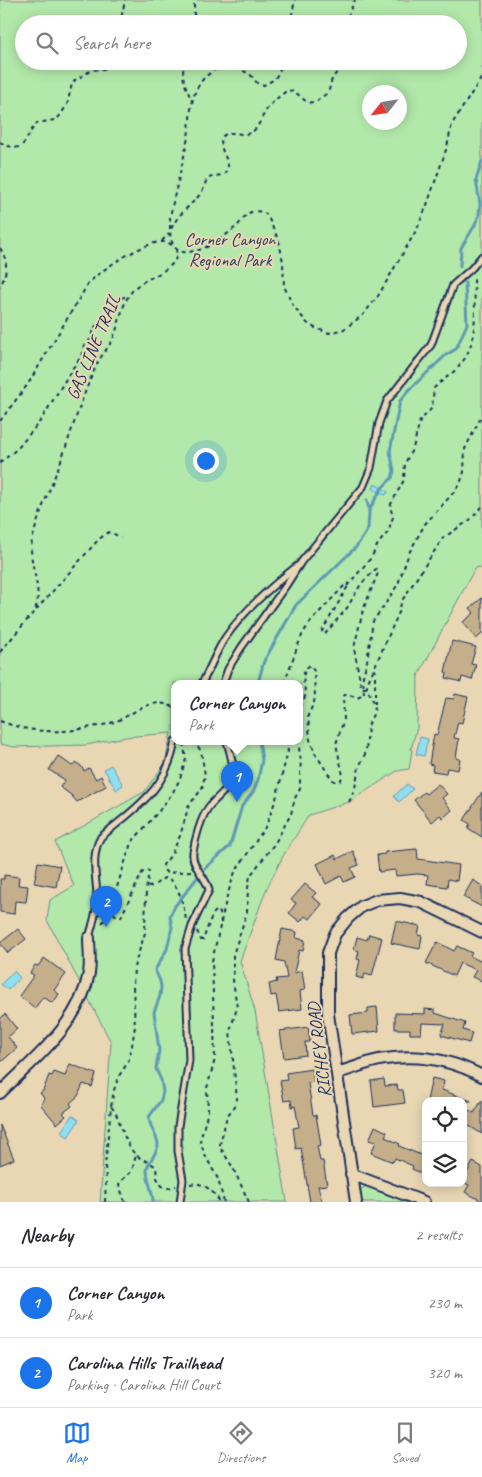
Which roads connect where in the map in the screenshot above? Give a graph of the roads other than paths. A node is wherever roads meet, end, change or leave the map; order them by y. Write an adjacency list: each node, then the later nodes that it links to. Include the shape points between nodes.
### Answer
1 (482, 256): 2 (lane, via 453,285 431,345 392,393 384,408 371,468 363,487)
2 (301, 562): 3 (lane, via 231,630); 4 (lane, via 241,648)
3 (204, 680)
4 (224, 680)
5 (175, 745): 8 (lane, via 169,766 152,791 140,806 97,843 96,910)
6 (227, 745): 13 (lane, via 233,778 207,809 193,852 195,864 209,890 185,949 189,1060 177,1140 183,1187)
7 (482, 932): 9 (street, RICHEY ROAD, via 421,902 400,898 377,900 362,906 348,918 335,934 328,953 328,1014)
8 (89, 938): 11 (street, via 90,971 72,1014 51,1043)
9 (337, 1073): 10 (street, via 383,1059 412,1057 437,1059); 12 (street, RICHEY ROAD)
10 (482, 1076)
11 (0, 1093)
12 (351, 1174): 14 (street, RICHEY ROAD); 15 (street)
13 (180, 1202)
14 (356, 1202)
15 (424, 1202)

